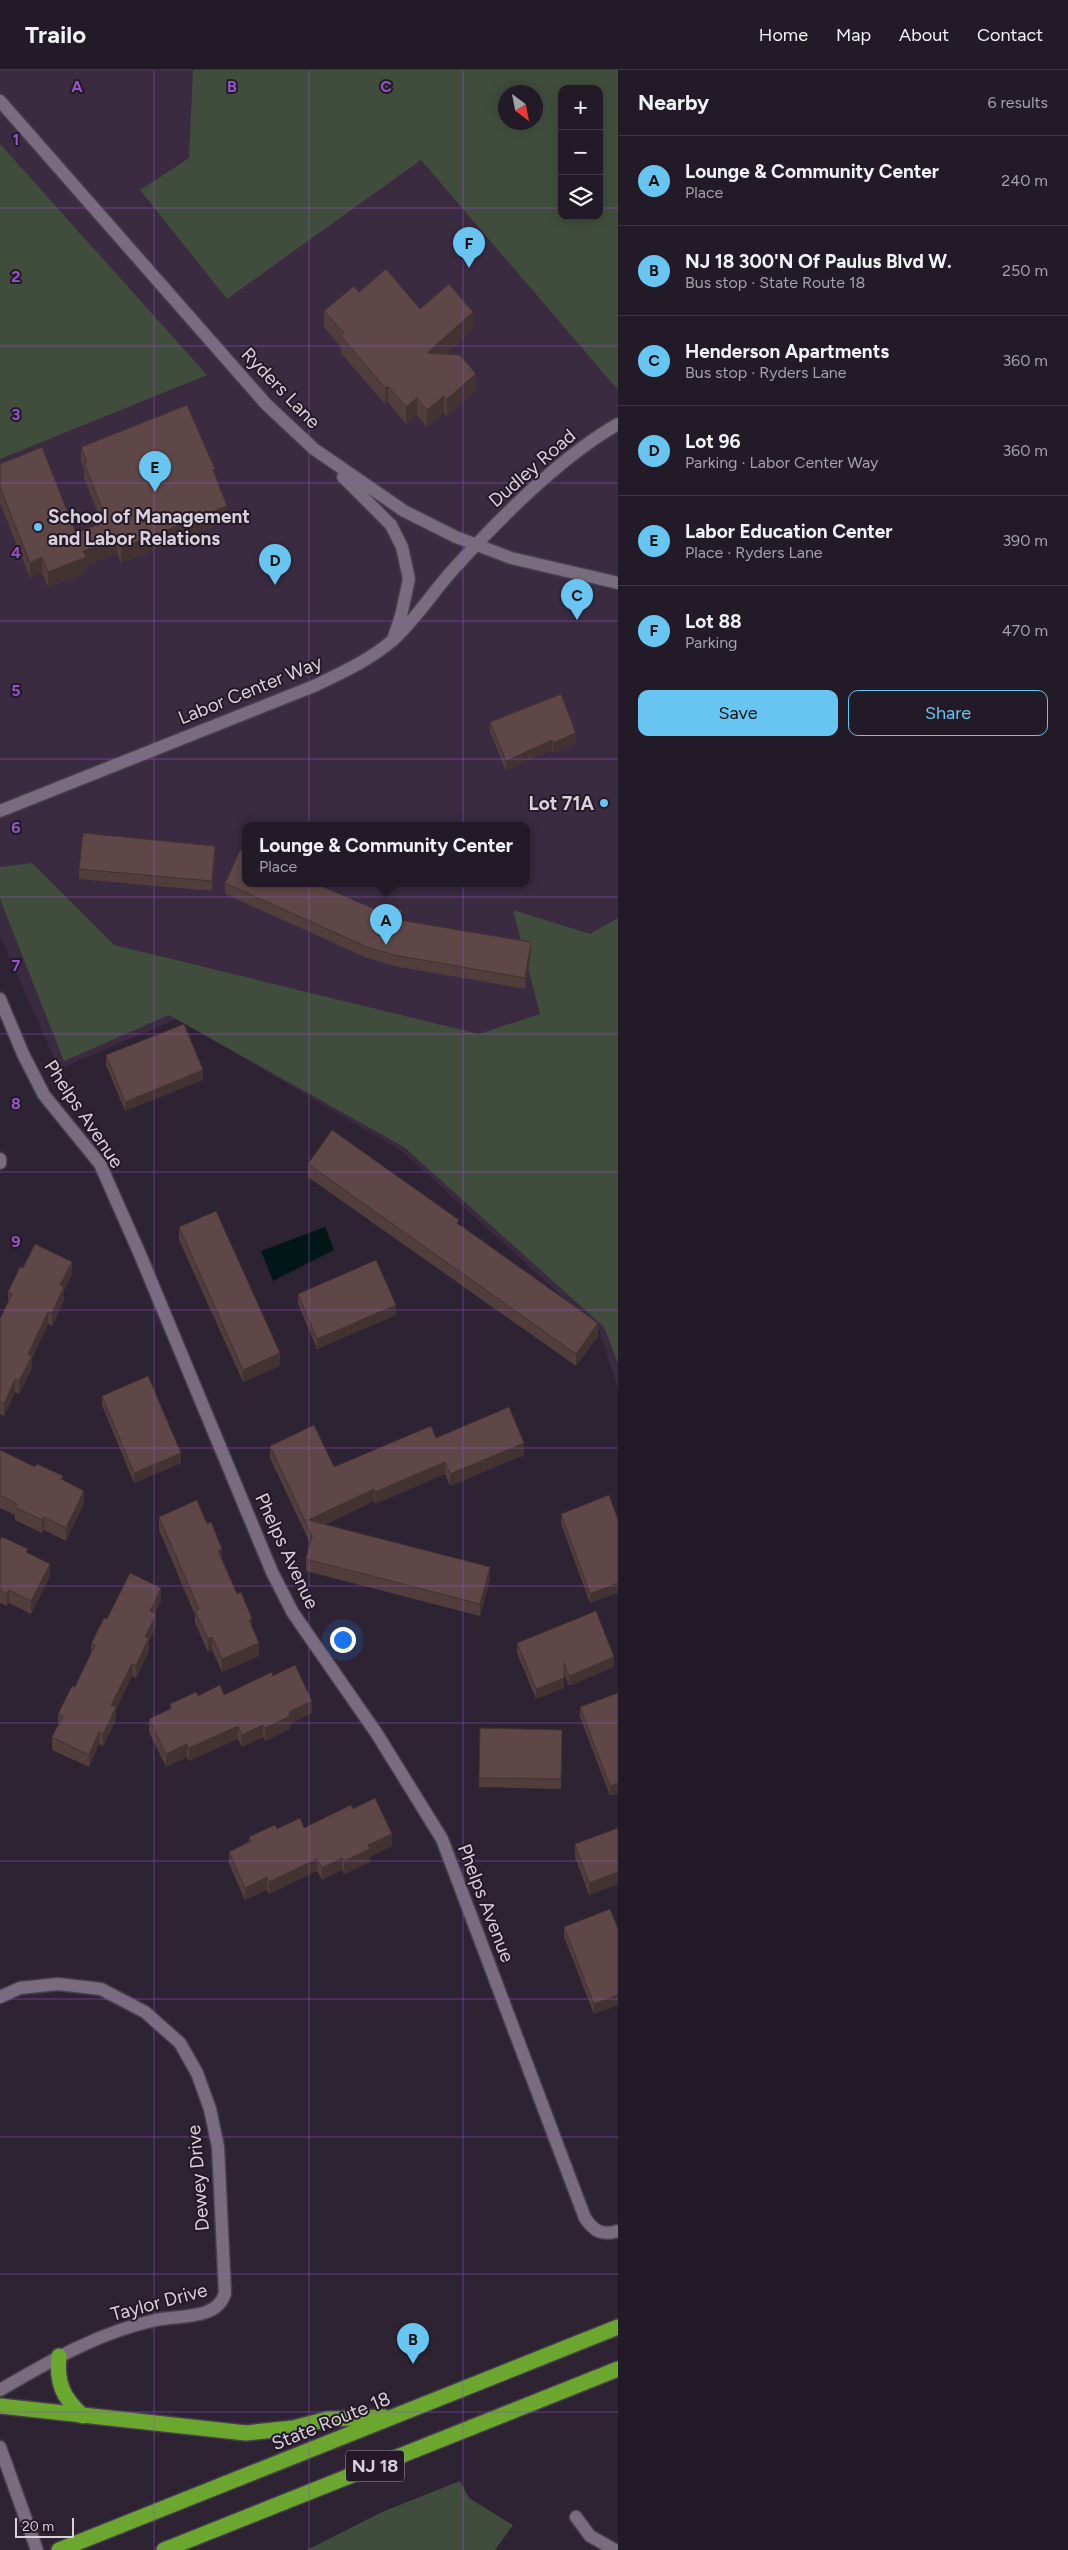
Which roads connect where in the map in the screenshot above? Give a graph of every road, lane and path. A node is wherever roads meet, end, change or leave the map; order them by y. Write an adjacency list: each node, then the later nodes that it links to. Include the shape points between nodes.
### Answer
1 (0, 101): 3 (street, Ryders Lane, via 266,404)
2 (618, 424): 4 (street, Dudley Road, via 597,436 533,489)
3 (314, 449): 4 (street, Ryders Lane, via 404,511); 6 (street, via 375,507 391,525 402,547 409,579)
4 (475, 546): 5 (street, Ryders Lane); 6 (street, Labor Center Way)
5 (618, 583)
6 (393, 640): 7 (street, Labor Center Way, via 351,668 314,686)
7 (0, 811)
8 (0, 999): 12 (street, Phelps Avenue, via 44,1095 100,1164 272,1572 294,1613 377,1734 442,1839 584,2218 598,2232)
9 (0, 1159): 10 (street)
10 (0, 1164)
11 (0, 1997): 13 (street, Dewey Drive, via 20,1988 58,1984 101,1989 145,2012 180,2043 197,2073 210,2109 218,2147 225,2292)
12 (618, 2231)
13 (221, 2305): 15 (street, Taylor Drive, via 205,2313 155,2320 116,2331)
14 (618, 2327): 20 (highway, State Route 18 / NJ 18)
15 (59, 2356): 17 (street, Taylor Drive); 19 (highway, via 61,2391 69,2404)
16 (618, 2369): 25 (highway, NJ 18)
17 (0, 2390)
18 (0, 2406): 19 (highway)
19 (83, 2416): 20 (highway, via 246,2433 328,2420)
20 (395, 2417): 24 (highway, State Route 18 / NJ 18)
21 (0, 2447): 23 (street)
22 (576, 2517): 26 (street, via 590,2536)
23 (37, 2550)
24 (59, 2550)
25 (164, 2550)
26 (615, 2550)

